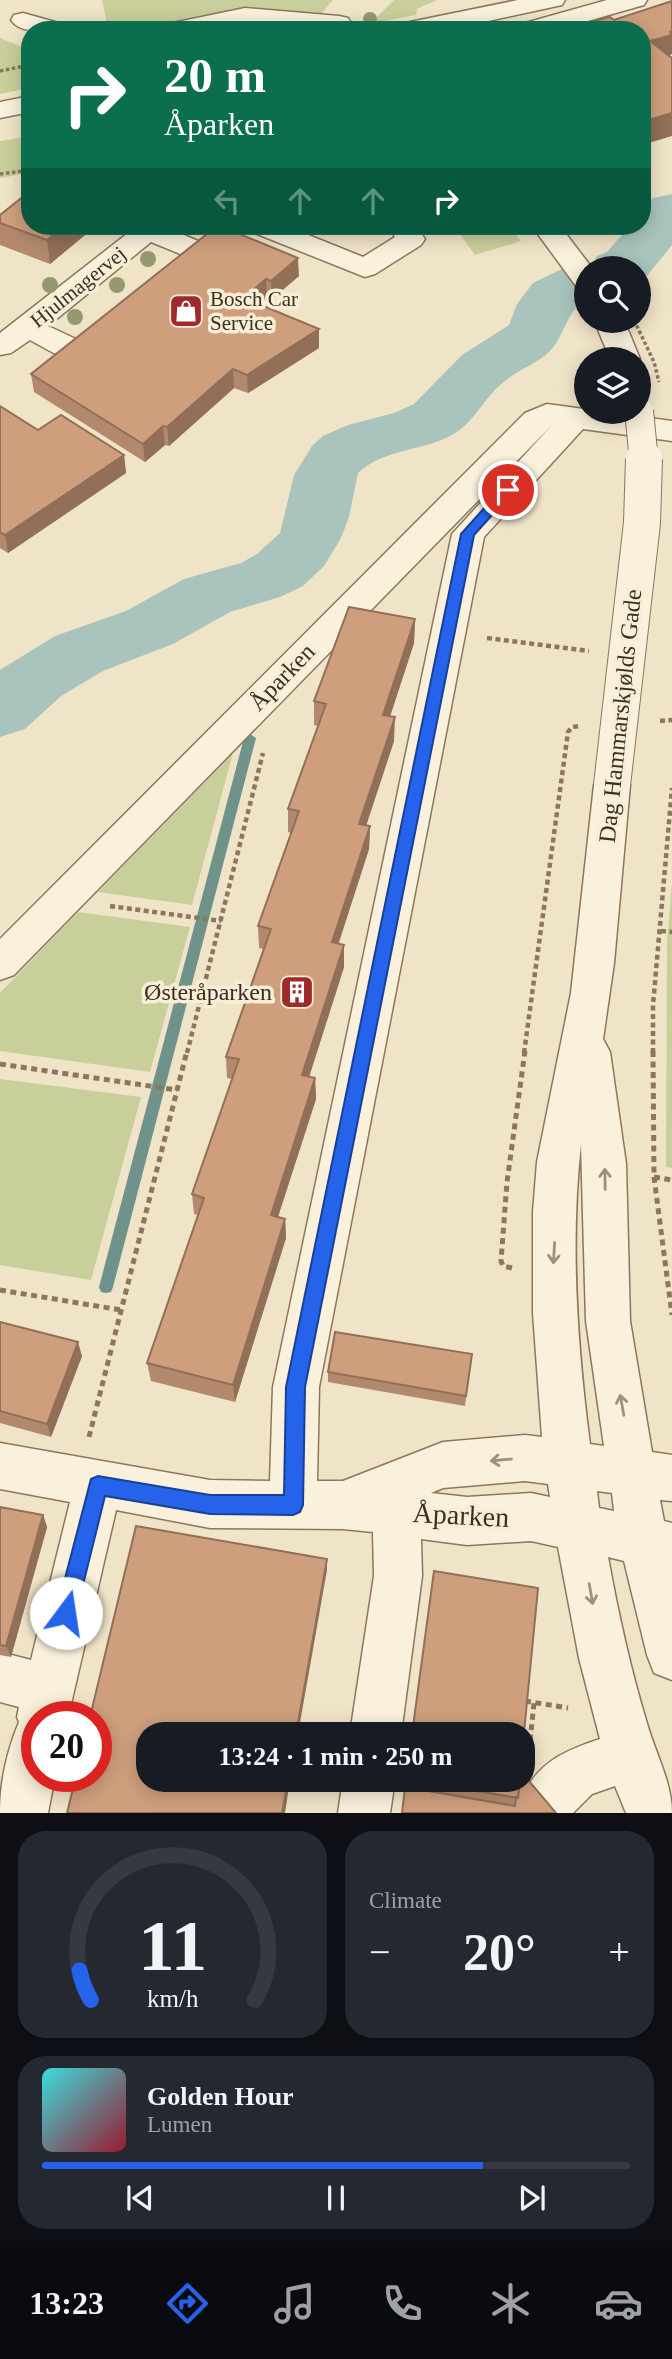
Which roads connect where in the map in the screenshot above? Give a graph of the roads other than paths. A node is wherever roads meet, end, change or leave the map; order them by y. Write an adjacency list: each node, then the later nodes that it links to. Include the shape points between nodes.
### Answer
1 (553, 0): 7 (street)
2 (635, 0): 8 (street)
3 (23, 20): 5 (street)
4 (342, 20): 6 (street, via 246,15)
5 (26, 21)
6 (216, 21)
7 (454, 21)
8 (559, 21)
9 (21, 106): 10 (street)
10 (0, 110)
11 (21, 122): 12 (street)
12 (0, 126)
13 (143, 235): 20 (street, Hjulmagervej)
14 (166, 235): 18 (street)
15 (284, 235): 16 (street, via 365,268 411,239)
16 (408, 235)
17 (553, 235): 19 (street)
18 (205, 254)
19 (574, 264)
20 (28, 328): 21 (street, Hjulmagervej); 22 (street)
21 (0, 346)
22 (82, 354)
23 (574, 419): 28 (street, Åparken, via 547,414 536,419)
24 (574, 420): 34 (street, via 468,534 296,1387)
25 (615, 424): 27 (street, Åparken)
26 (640, 424): 29 (street, Dag Hammarskjølds Gade, bridge, via 642,523)
27 (672, 431)
28 (0, 964)
29 (586, 1020): 30 (street, Dag Hammarskjølds Gade, one-way to 30, via 558,1160 553,1272); 32 (street, Dag Hammarskjølds Gade, one-way to 29, via 608,1321 605,1164)
30 (569, 1464): 32 (street); 35 (street, Åparken, one-way to 35, via 525,1458 443,1465); 37 (street, Dag Hammarskjølds Gade)
31 (0, 1466): 33 (street, Åparken)
32 (653, 1475): 38 (street, Dag Hammarskjølds Gade)
33 (88, 1484): 34 (street, Åparken, via 210,1504); 42 (street)
34 (293, 1505): 35 (street, Åparken)
35 (344, 1505): 36 (street, Åparken)
36 (396, 1512): 37 (street, Åparken, via 467,1521 531,1517); 43 (street, via 398,1576)
37 (579, 1527): 38 (street); 44 (street, Dag Hammarskjølds Gade, one-way to 44, via 602,1655)
38 (658, 1544): 39 (street, Dag Hammarskjølds Gade)
39 (672, 1655)
40 (0, 1677): 41 (street)
41 (41, 1701)
42 (44, 1701)
43 (377, 1722)
44 (631, 1755): 47 (street, via 576,1773); 50 (street, Dag Hammarskjølds Gade)
45 (26, 1792): 48 (street)
46 (367, 1792): 49 (street)
47 (545, 1804)
48 (22, 1813)
49 (364, 1813)
50 (652, 1813)

